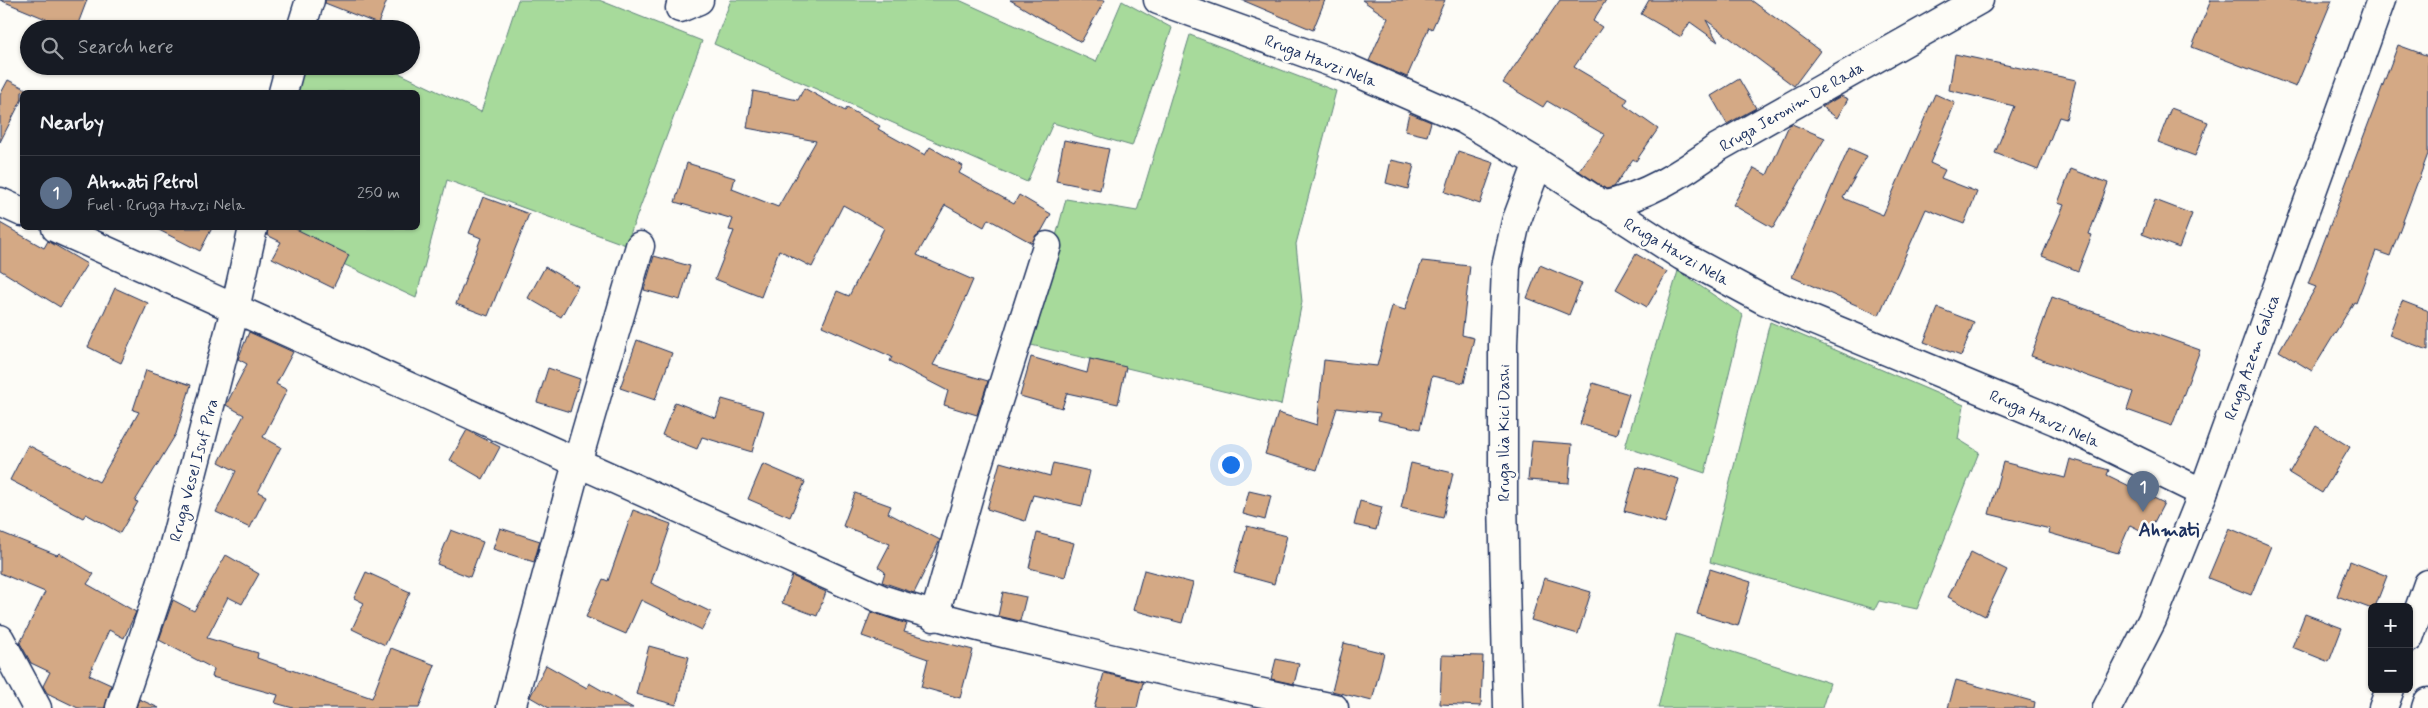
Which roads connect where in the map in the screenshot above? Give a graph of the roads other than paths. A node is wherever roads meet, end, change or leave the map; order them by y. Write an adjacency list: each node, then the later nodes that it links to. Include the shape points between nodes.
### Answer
1 (310, 0): 5 (main road)
2 (1158, 0): 8 (main road, Rruga Havzi Nela, via 1347,68 1463,119)
3 (1978, 0): 10 (main road, Rruga Jeronim De Rada, via 1760,123 1659,186 1622,202)
4 (2381, 0): 18 (main road, Rruga Azem Galica)
5 (304, 20)
6 (288, 75): 7 (main road)
7 (284, 90)
8 (1538, 163): 10 (main road, Rruga Havzi Nela); 29 (main road, Rruga Ilia Kici Dashi, via 1516,222 1506,267 1503,501)
9 (0, 202): 11 (main road)
10 (1602, 206): 18 (main road, Rruga Havzi Nela, via 1682,256 1764,300 2056,421)
11 (20, 211)
12 (60, 230): 16 (main road)
13 (253, 230): 16 (main road, Rruga Vesel Isuf Pira)
14 (640, 246): 17 (main road)
15 (1047, 246): 20 (main road)
16 (235, 309): 17 (main road); 26 (main road, Rruga Vesel Isuf Pira, via 172,552)
17 (577, 463): 20 (main road, via 881,599); 27 (main road)
18 (2202, 492): 30 (main road, Rruga Azem Galica, via 2152,620)
19 (2428, 584): 21 (main road)
20 (934, 616): 28 (main road, via 1211,683)
21 (2413, 627)
22 (0, 639): 25 (main road)
23 (2389, 693): 31 (main road)
24 (2428, 702): 32 (main road)
25 (37, 708)
26 (120, 708)
27 (511, 708)
28 (1334, 708)
29 (1508, 708)
30 (2107, 708)
31 (2383, 708)
32 (2426, 708)

